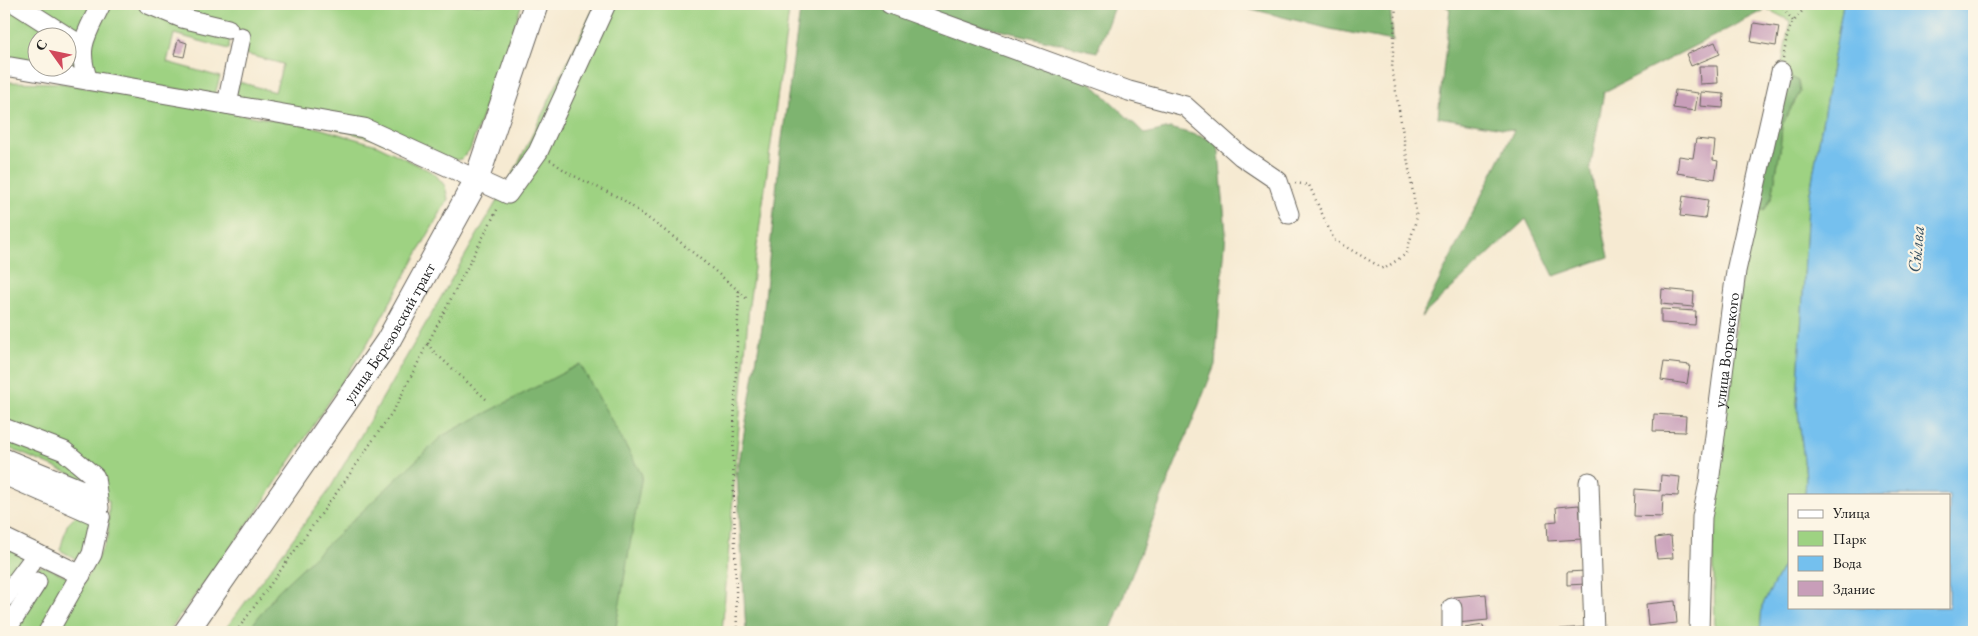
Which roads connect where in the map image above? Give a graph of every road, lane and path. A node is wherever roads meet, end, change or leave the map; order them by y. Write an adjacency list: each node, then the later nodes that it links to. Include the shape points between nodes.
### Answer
1 (16, 4): 11 (street)
2 (102, 4): 11 (street)
3 (148, 4): 15 (street, via 234,33)
4 (536, 4): 17 (main road, улица Березовский тракт)
5 (606, 4): 16 (street)
6 (890, 4): 18 (street, via 1129,91 1185,106 1241,156)
7 (1396, 4): 18 (path, via 1392,68 1417,217 1406,254 1384,269 1334,240 1309,185)
8 (1780, 4): 10 (path)
9 (1808, 4): 10 (path)
10 (1793, 21): 13 (path, via 1788,31)
11 (82, 46): 14 (street, via 82,64)
12 (4, 68): 14 (street, via 11,66)
13 (1781, 72): 43 (street, улица Воровского, via 1736,271 1702,517)
14 (88, 80): 15 (street)
15 (227, 104): 17 (street, via 364,128)
16 (538, 152): 19 (street); 21 (path, via 570,174 622,199)
17 (476, 181): 19 (street); 38 (main road, улица Березовский тракт, via 388,341)
18 (1278, 181): 20 (street)
19 (508, 194): 23 (path, via 497,209)
20 (1289, 214)
21 (739, 290): 22 (path); 40 (path, via 732,456)
22 (747, 299)
23 (428, 343): 24 (path); 39 (path, via 395,408)
24 (486, 399)
25 (4, 428): 29 (street, via 64,452 95,477)
26 (4, 458): 29 (street, via 85,491)
27 (4, 475): 29 (street)
28 (1589, 482): 42 (street)
29 (100, 517): 32 (street, via 92,554)
30 (4, 538): 31 (street)
31 (37, 554): 32 (street); 34 (street)
32 (81, 575): 37 (street)
33 (37, 582): 36 (street)
34 (4, 598)
35 (1452, 608): 41 (street)
36 (5, 632)
37 (48, 632)
38 (186, 632)
39 (236, 632)
40 (737, 632)
41 (1452, 632)
42 (1594, 632)
43 (1699, 632)

